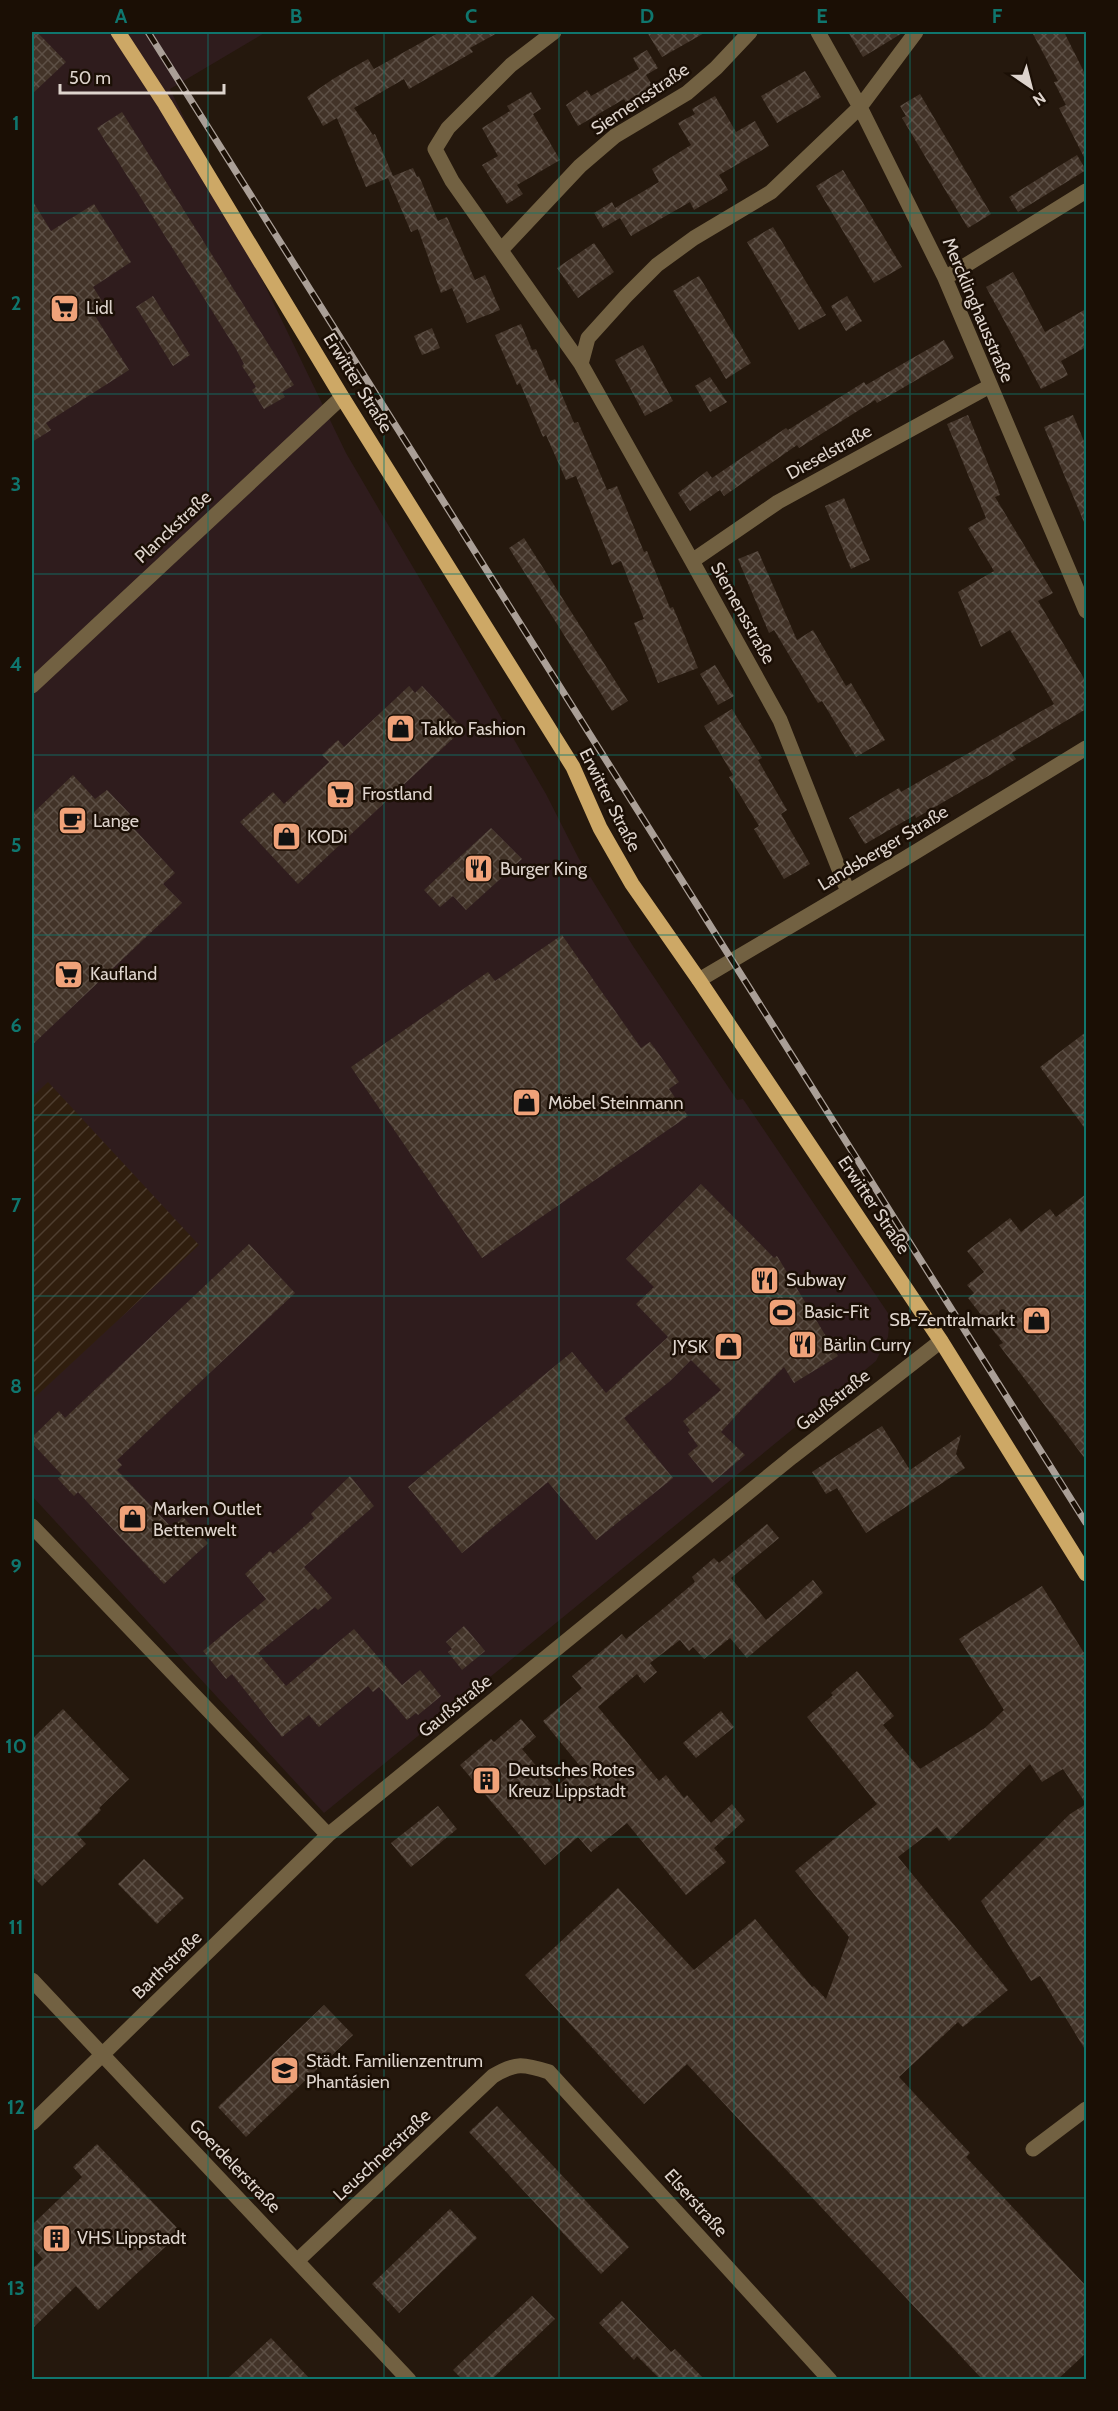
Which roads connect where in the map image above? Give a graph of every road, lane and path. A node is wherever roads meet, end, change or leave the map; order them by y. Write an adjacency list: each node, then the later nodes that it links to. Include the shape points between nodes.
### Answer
1 (118, 32): 12 (main road, Erwitter Straße)
2 (554, 32): 8 (street, Siemensstraße, via 511,65 448,128 435,149 452,181)
3 (750, 32): 8 (street, Siemensstraße, via 687,93 615,136 580,166)
4 (818, 32): 6 (street, Mercklinghausstraße)
5 (916, 32): 6 (street)
6 (860, 106): 9 (street, Mercklinghausstraße); 10 (street, via 771,192 657,265 588,338)
7 (1086, 191): 9 (street)
8 (501, 250): 10 (street, Siemensstraße)
9 (945, 278): 11 (street, Mercklinghausstraße)
10 (581, 364): 13 (street, Siemensstraße)
11 (990, 386): 13 (street, Dieselstraße, via 778,502); 14 (street, Mercklinghausstraße)
12 (342, 397): 15 (street, Planckstraße); 18 (main road, Erwitter Straße, via 573,767 600,828 632,884)
13 (692, 561): 17 (street, Siemensstraße, via 780,720)
14 (1086, 611)
15 (32, 686)
16 (1086, 748): 17 (street, Landsberger Straße)
17 (848, 892): 18 (street, Landsberger Straße)
18 (699, 980): 19 (main road, Erwitter Straße)
19 (941, 1341): 21 (main road, Erwitter Straße); 22 (street, Gaußstraße, via 773,1472)
20 (32, 1526): 22 (street)
21 (1086, 1574)
22 (328, 1835): 24 (street, Barthstraße)
23 (32, 1980): 24 (street, Goerdelerstraße)
24 (103, 2056): 27 (street, Barthstraße); 29 (street, Goerdelerstraße)
25 (525, 2064): 29 (street, Leuschnerstraße, via 493,2076); 31 (street, Elserstraße, via 549,2072)
26 (1086, 2109): 28 (street)
27 (32, 2123)
28 (1033, 2149)
29 (298, 2260): 30 (street, Goerdelerstraße)
30 (409, 2379)
31 (830, 2379)

